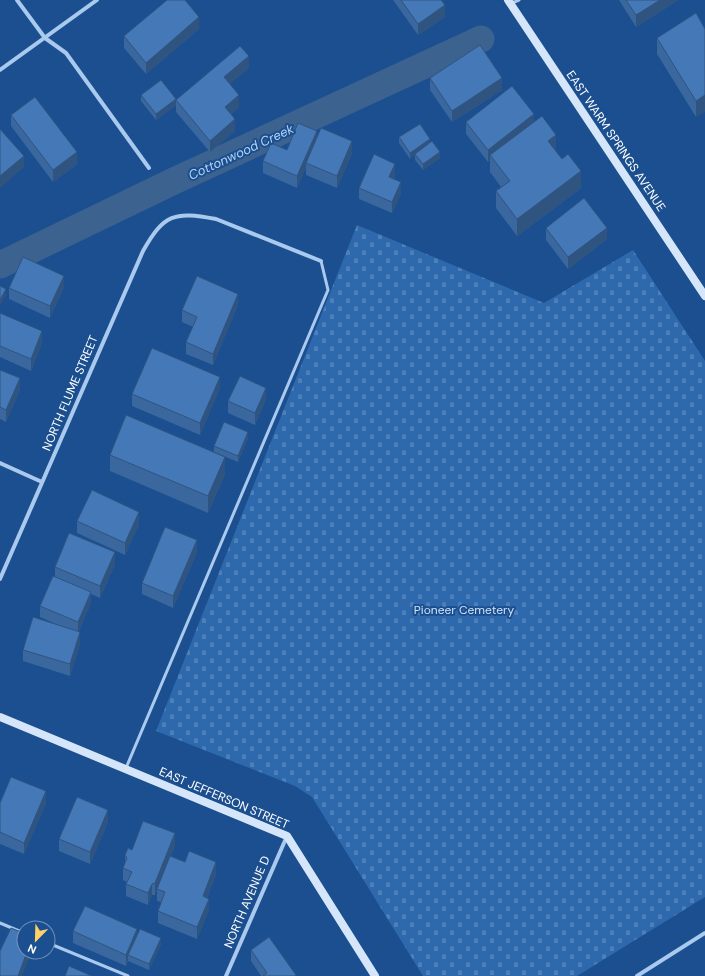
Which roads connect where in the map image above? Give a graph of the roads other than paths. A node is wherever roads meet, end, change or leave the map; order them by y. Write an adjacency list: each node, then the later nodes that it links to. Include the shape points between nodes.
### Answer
1 (17, 0): 5 (street)
2 (97, 0): 5 (street)
3 (519, 0): 4 (lane)
4 (509, 2): 9 (street, EAST WARM SPRINGS AVENUE)
5 (45, 38): 6 (street); 7 (street, via 66,53)
6 (0, 70)
7 (149, 168)
8 (321, 262): 11 (street, NORTH FLUME STREET, via 216,219 182,216 166,219 154,230 143,251); 14 (lane, via 328,290)
9 (705, 296)
10 (0, 464): 11 (street)
11 (42, 482): 12 (street, NORTH FLUME STREET)
12 (0, 579)
13 (0, 717): 14 (street, EAST JEFFERSON STREET)
14 (126, 769): 15 (street, EAST JEFFERSON STREET)
15 (287, 836): 21 (street, NORTH AVENUE D); 22 (street, EAST JEFFERSON STREET)
16 (0, 923): 17 (lane)
17 (16, 930)
18 (705, 933): 23 (street)
19 (56, 946): 20 (lane)
20 (128, 976)
21 (226, 976)
22 (375, 976)
23 (637, 976)

